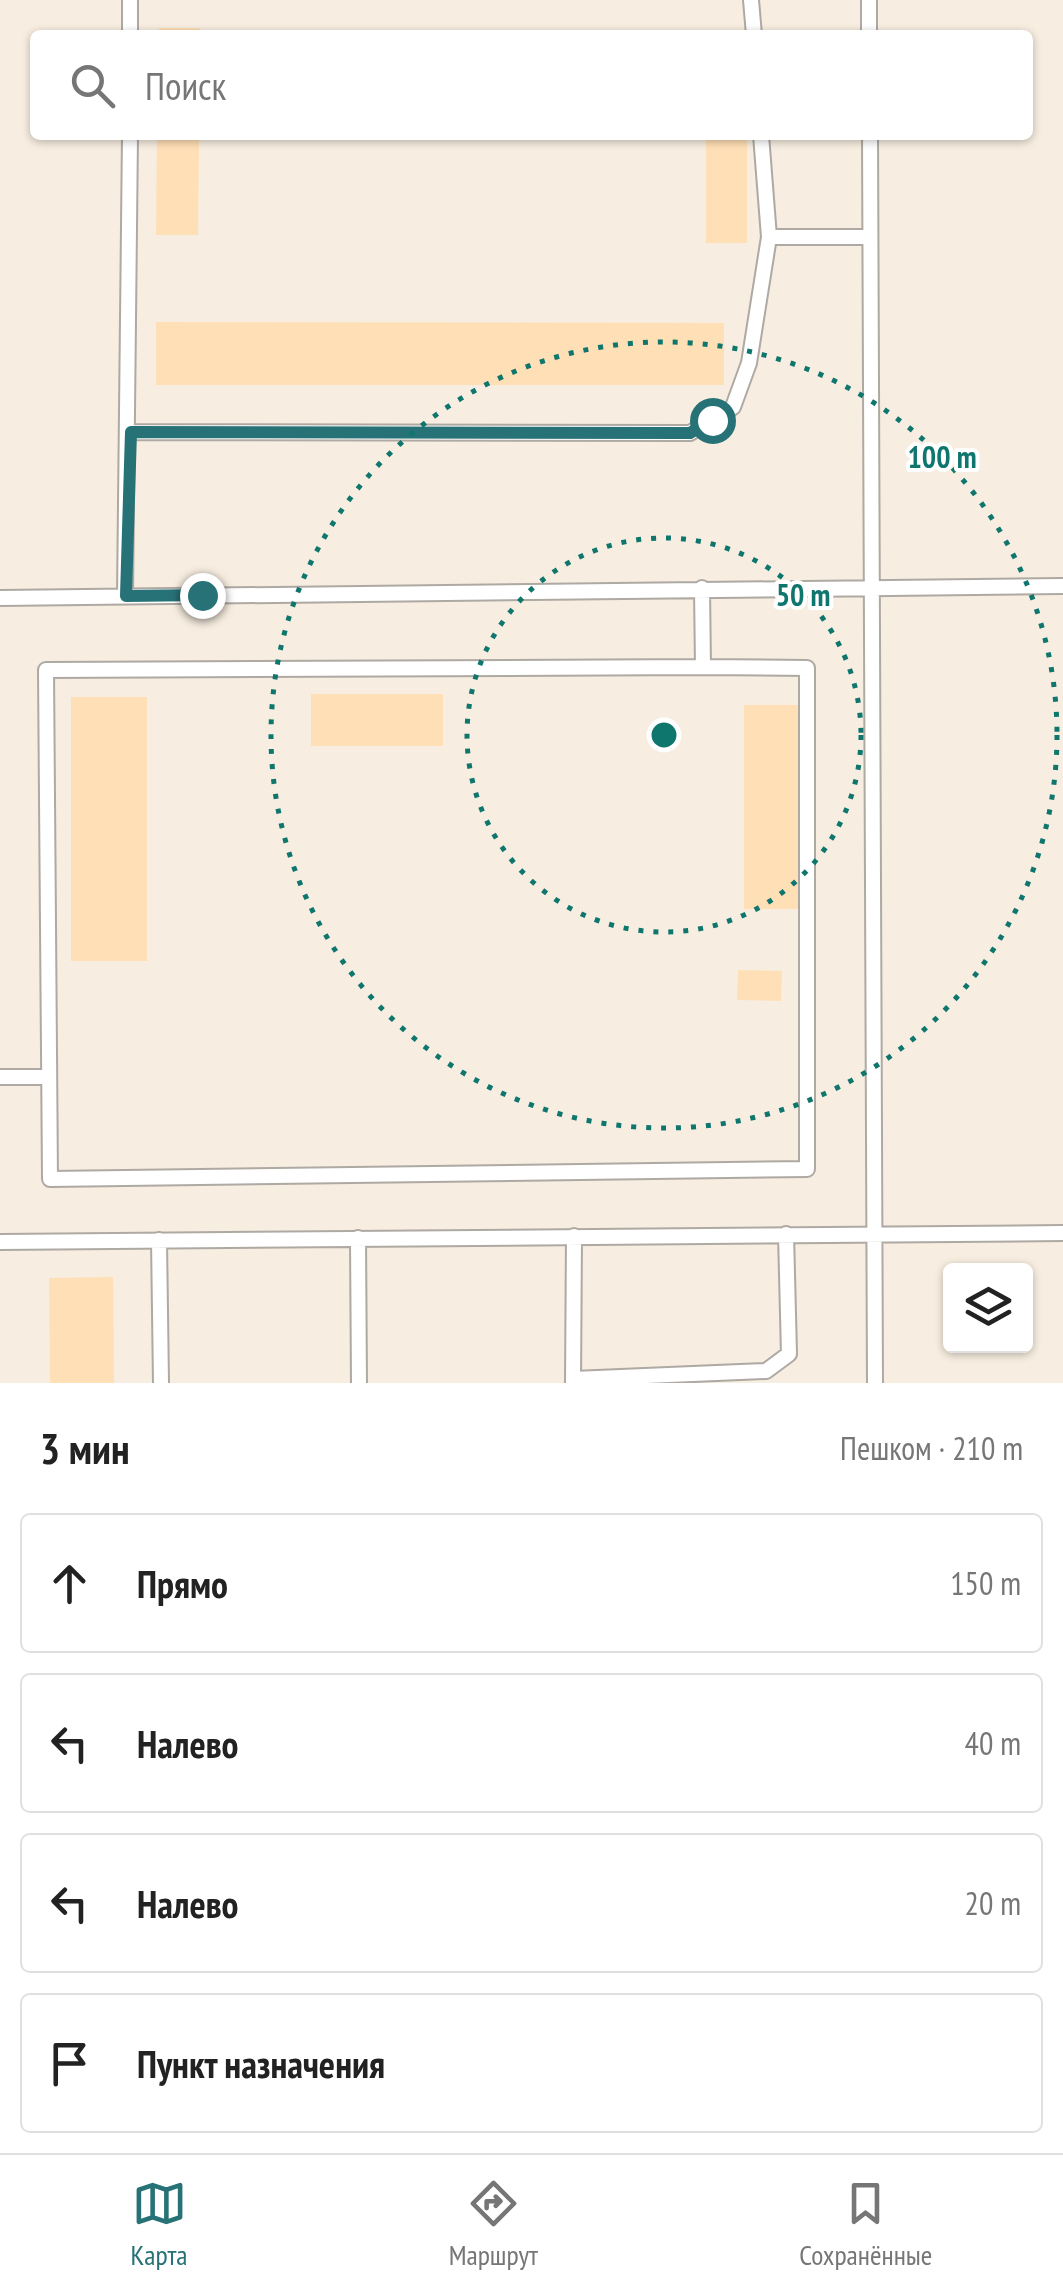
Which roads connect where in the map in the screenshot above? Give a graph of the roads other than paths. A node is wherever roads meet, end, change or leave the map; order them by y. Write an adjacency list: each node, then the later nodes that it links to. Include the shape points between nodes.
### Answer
1 (130, 0): 4 (lane)
2 (751, 0): 5 (lane)
3 (869, 0): 6 (lane)
4 (130, 30)
5 (754, 30)
6 (869, 30)
7 (130, 140): 12 (lane)
8 (761, 140): 10 (lane)
9 (870, 140): 11 (lane)
10 (769, 237): 11 (lane); 12 (lane, via 748,363 733,407 690,433)
11 (870, 237): 13 (lane)
12 (131, 432): 16 (lane)
13 (872, 586): 14 (lane); 15 (lane); 21 (lane)
14 (1063, 586)
15 (702, 588): 16 (lane); 18 (lane)
16 (126, 596): 17 (lane)
17 (0, 598)
18 (703, 667): 20 (lane, via 46,670); 20 (lane, via 807,668 806,1169 50,1179)
19 (0, 1078): 20 (lane)
20 (49, 1078)
21 (874, 1233): 22 (lane); 23 (lane); 31 (lane)
22 (1063, 1233)
23 (786, 1234): 24 (lane); 28 (lane, via 789,1354 766,1372)
24 (574, 1236): 25 (lane); 28 (lane)
25 (358, 1238): 26 (lane); 30 (lane)
26 (159, 1240): 27 (lane); 29 (lane)
27 (0, 1242)
28 (573, 1381)
29 (160, 1383)
30 (359, 1383)
31 (875, 1383)

